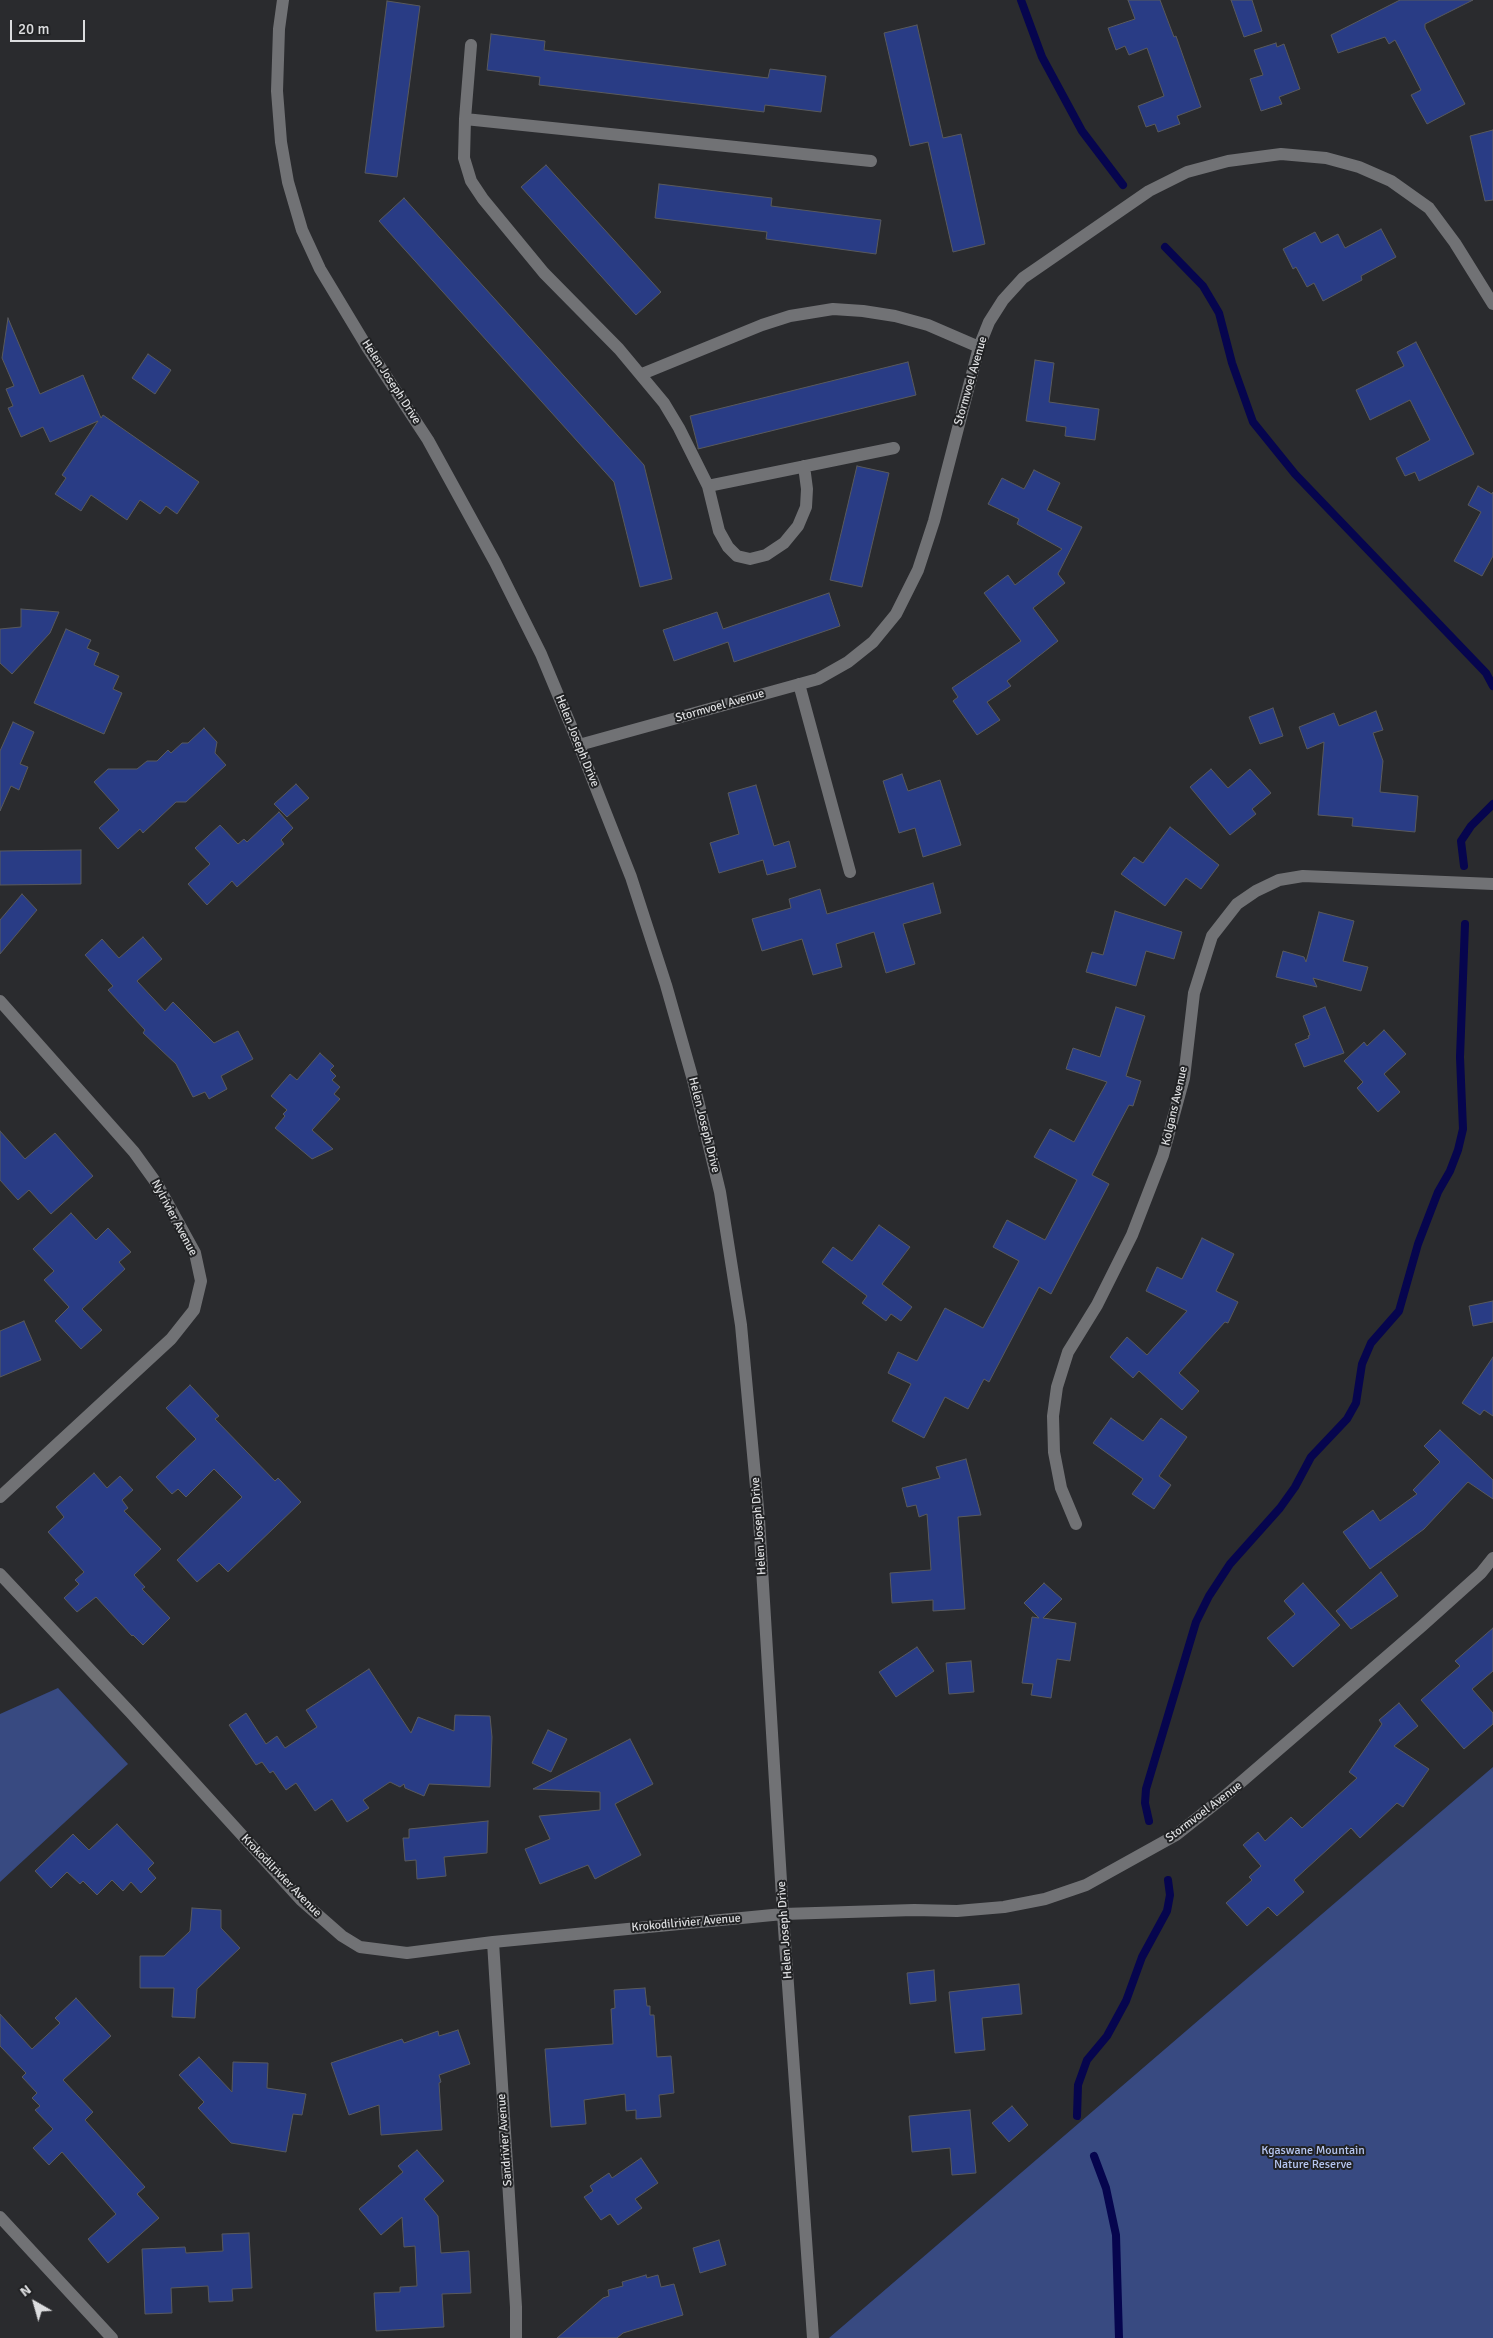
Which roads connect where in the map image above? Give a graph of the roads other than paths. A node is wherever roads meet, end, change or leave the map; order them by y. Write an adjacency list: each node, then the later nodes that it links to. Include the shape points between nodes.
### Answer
1 (283, 0): 12 (street, Helen Joseph Drive, via 278,91 281,142 302,230 320,269 428,440 495,562 541,654)
2 (471, 45): 3 (street)
3 (465, 119): 4 (street); 7 (street, via 464,158 471,181 483,199 544,273)
4 (871, 161)
5 (1492, 300): 6 (street, Stormvoel Avenue, via 1429,208 1391,181 1359,167 1326,158 1281,154 1228,161 1196,170 1149,190 1023,278 989,322)
6 (979, 347): 7 (street, via 928,325 895,316 833,309 790,316); 11 (street, Stormvoel Avenue, via 934,522 918,570 896,614 874,642 848,662 818,679)
7 (642, 374): 10 (street, via 679,428)
8 (894, 448): 9 (street)
9 (804, 466): 10 (street); 10 (street, via 806,507 798,526 784,543 766,555 750,560 738,556 728,547 719,531)
10 (708, 486)
11 (799, 684): 12 (street, Stormvoel Avenue); 13 (street)
12 (579, 745): 20 (street, Helen Joseph Drive, via 631,877 666,985 720,1192 741,1325 753,1453)
13 (850, 872)
14 (1493, 884): 17 (street, Kolgans Avenue, via 1295,877 1279,880 1256,891 1237,904 1216,929 1194,993 1184,1078 1163,1155 1123,1252 1097,1305 1068,1352 1057,1387 1053,1416 1054,1452 1061,1488)
15 (0, 1001): 16 (street, Nylrivier Avenue, via 134,1152 157,1184 195,1253 201,1281 194,1310 171,1340)
16 (0, 1497)
17 (1076, 1524)
18 (1493, 1558): 20 (street, Stormvoel Avenue, via 1415,1633 1225,1796 1176,1835 1086,1885 1045,1899 957,1912)
19 (0, 1574): 21 (street, Krokodilrivier Avenue, via 301,1900 342,1936 360,1947 407,1953)
20 (783, 1914): 21 (street, Krokodilrivier Avenue); 25 (street, Helen Joseph Drive)
21 (493, 1942): 24 (street, Sandrivier Avenue)
22 (0, 2217): 23 (street)
23 (112, 2338)
24 (516, 2338)
25 (813, 2338)

